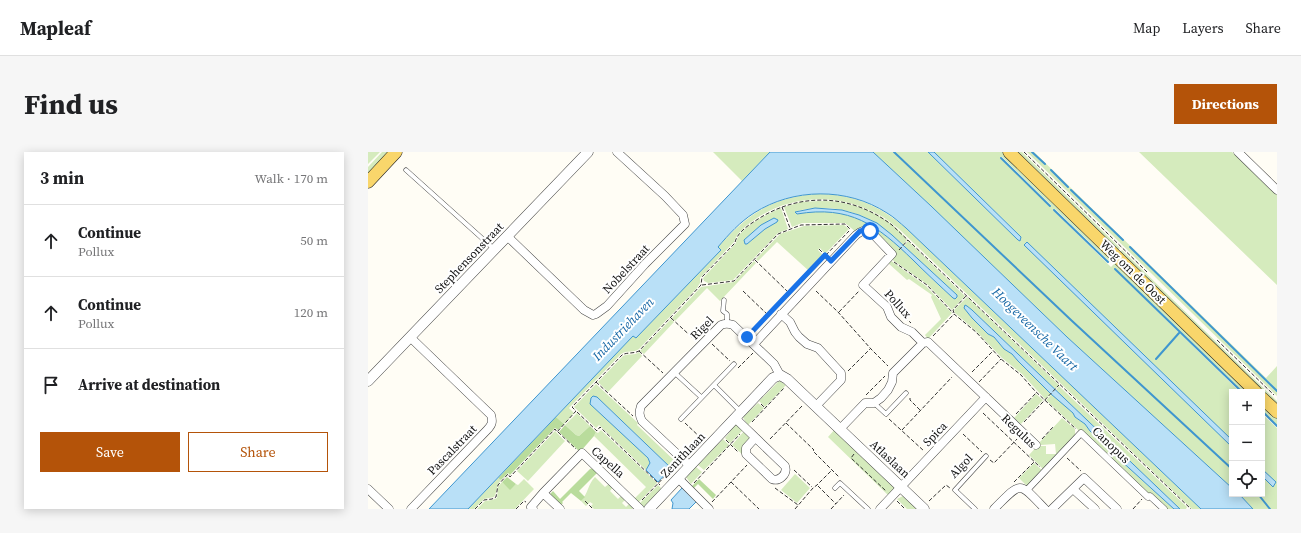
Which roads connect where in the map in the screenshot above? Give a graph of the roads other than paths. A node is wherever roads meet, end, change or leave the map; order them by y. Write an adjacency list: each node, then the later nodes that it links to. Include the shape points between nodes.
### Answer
1 (396, 152): 7 (main road)
2 (588, 152): 9 (street, Stephensonstraat)
3 (617, 152): 9 (street, Nobelstraat, via 683,215 685,224 607,306 593,315 584,310)
4 (1009, 152): 22 (main road, Weg om de Oost)
5 (1238, 152): 8 (street)
6 (406, 170): 10 (lane)
7 (368, 182)
8 (1277, 190)
9 (507, 236): 10 (street, Stephensonstraat)
10 (494, 250): 14 (street, Stephensonstraat)
11 (724, 300): 13 (lane, via 723,311 727,314)
12 (781, 314): 15 (street, Pollux, via 792,296 809,284 828,258 853,232 865,230 870,231 892,254 864,285 887,307 891,318); 16 (street, via 771,318); 27 (street, via 790,322 799,337 807,344 818,348 841,373 841,380)
13 (727, 323): 16 (street, Rigel, via 733,325); 19 (street, Rigel, via 721,325)
14 (410, 337): 20 (street, Stephensonstraat); 49 (street, Pascalstraat, via 491,415 492,419 492,425 488,430)
15 (925, 342): 25 (street, Regulus); 28 (street, via 894,373 888,390)
16 (756, 346): 18 (street, Rigel, via 774,364)
17 (734, 364): 21 (lane)
18 (780, 375): 27 (street, Atlaslaan); 30 (street, Zenithlaan, via 773,378)
19 (672, 376): 24 (lane); 36 (street, Rigel, via 642,406 639,416)
20 (368, 381)
21 (714, 385): 24 (lane); 30 (lane)
22 (1253, 389)
23 (906, 393): 28 (lane, via 886,414)
24 (701, 397): 31 (lane)
25 (986, 397): 34 (street, Regulus); 38 (street, Spica)
26 (1265, 401): 29 (main road)
27 (812, 403): 32 (street, Atlaslaan)
28 (874, 403): 32 (street, via 865,403)
29 (1277, 412)
30 (739, 415): 33 (street); 36 (street, Zenithlaan, via 709,446)
31 (681, 419)
32 (840, 429): 38 (street, Atlaslaan)
33 (755, 438): 33 (street, via 746,448 749,457 772,479 779,480 785,472 785,466)
34 (1036, 445)
35 (986, 456): 54 (lane, Algol, via 955,490)
36 (686, 463): 37 (street, Zenithlaan)
37 (678, 478): 46 (street); 51 (street, Zenithlaan)
38 (901, 487): 47 (street, Atlaslaan); 53 (street, Spica)
39 (836, 488): 52 (lane, via 840,483)
40 (368, 489): 48 (street)
41 (1073, 489): 57 (street); 58 (street); 59 (street, via 1084,478)
42 (1027, 490): 55 (street, via 1019,487 1013,490); 56 (street); 60 (street, Canopus, via 1081,433)
43 (543, 493): 44 (street, Capella, via 582,453); 45 (street, Capella); 50 (street)
44 (639, 507)
45 (532, 508)
46 (707, 508)
47 (923, 508)
48 (389, 509)
49 (411, 509)
50 (560, 509)
51 (649, 509)
52 (868, 509)
53 (880, 509)
54 (975, 509)
55 (994, 509)
56 (1045, 509)
57 (1052, 509)
58 (1094, 509)
59 (1117, 509)
60 (1164, 509)

